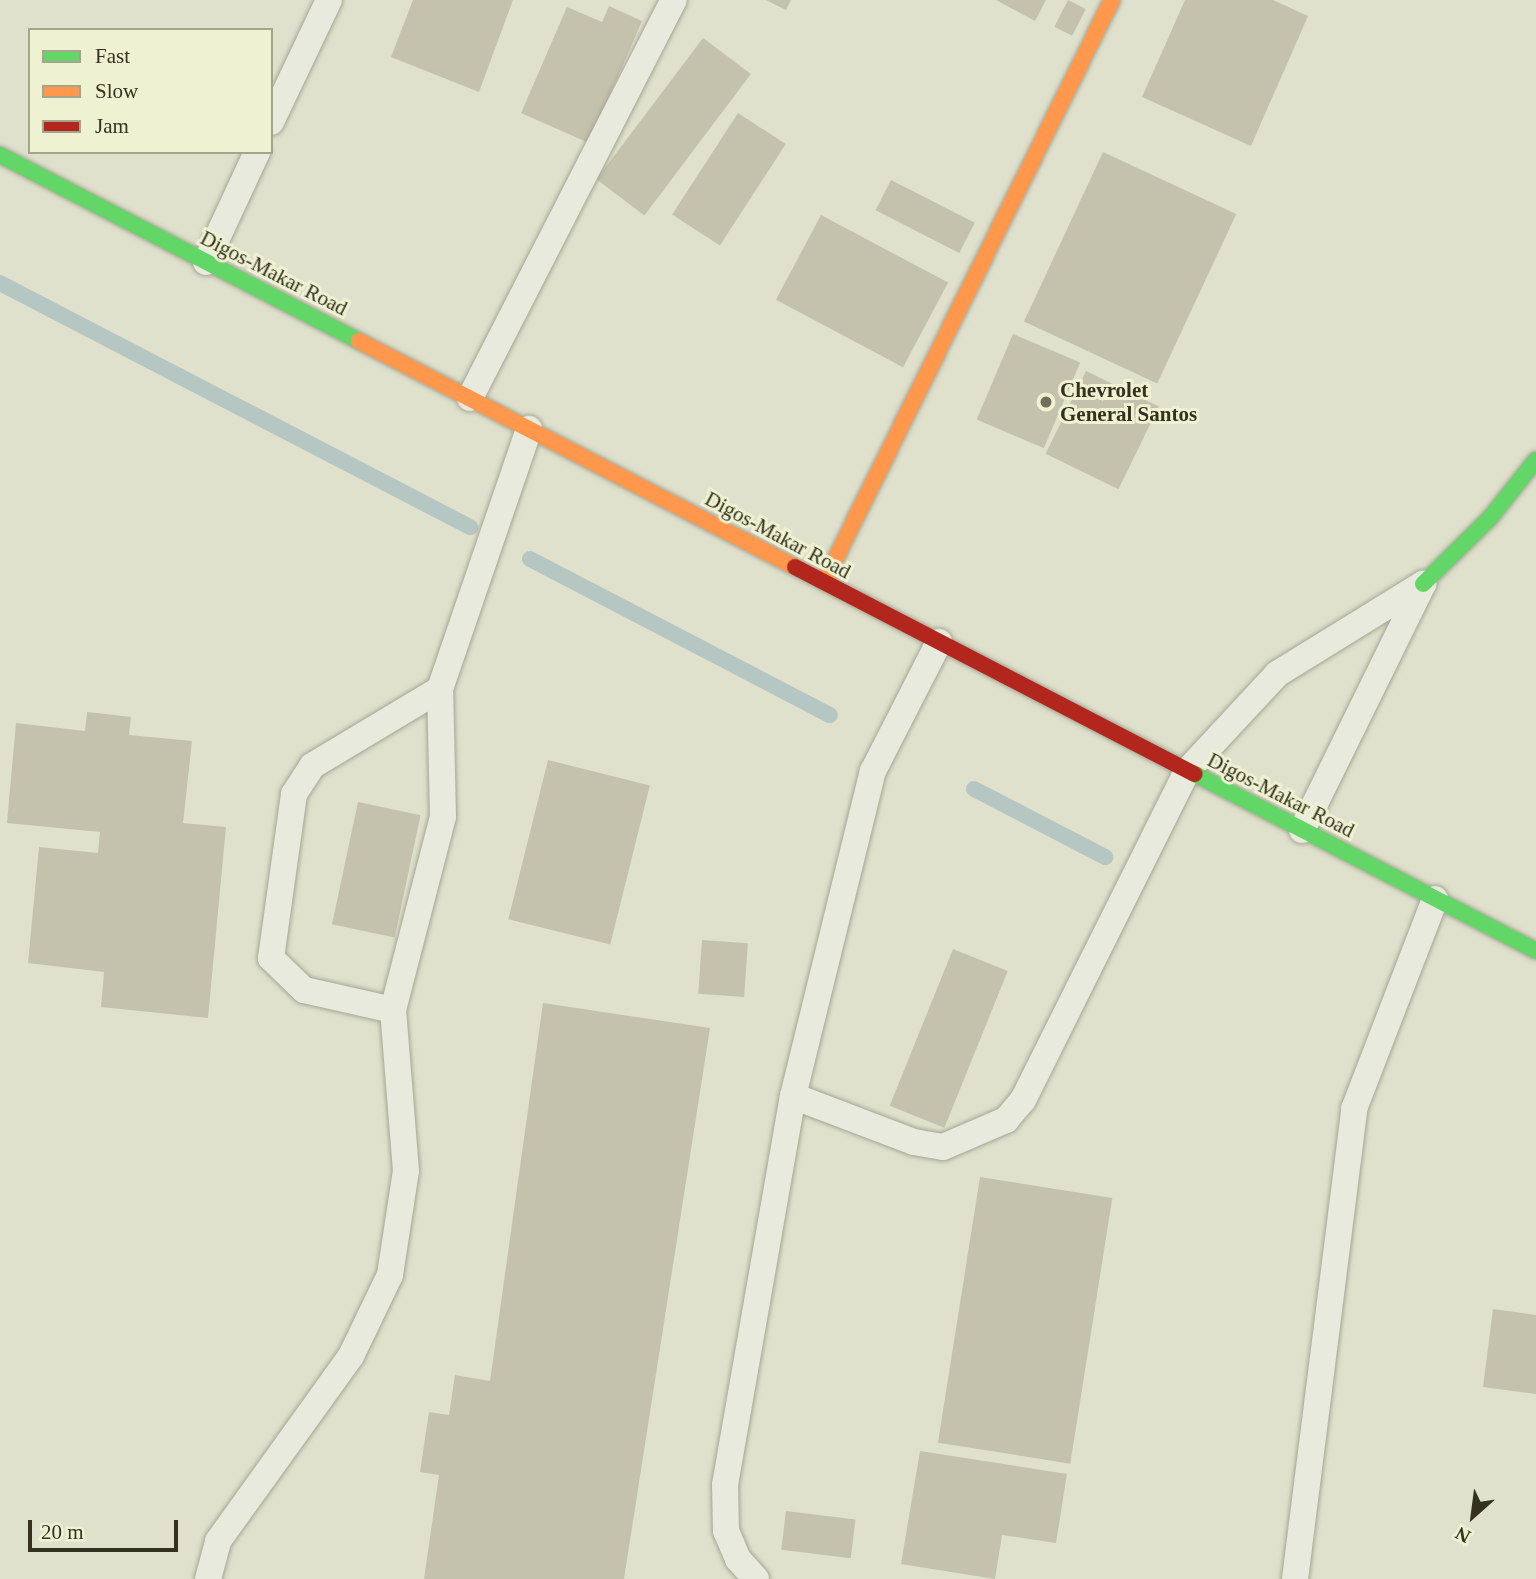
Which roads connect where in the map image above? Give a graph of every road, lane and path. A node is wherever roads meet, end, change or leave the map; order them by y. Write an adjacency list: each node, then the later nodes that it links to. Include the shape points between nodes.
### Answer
1 (329, 0): 4 (lane)
2 (674, 0): 8 (lane)
3 (1112, 0): 11 (main road)
4 (273, 118)
5 (256, 154): 7 (lane)
6 (0, 155): 7 (main road, Digos-Makar Road)
7 (206, 262): 8 (main road, Digos-Makar Road)
8 (470, 398): 9 (main road, Digos-Makar Road)
9 (528, 429): 11 (main road, Digos-Makar Road); 14 (lane)
10 (1536, 460): 12 (main road, via 1490,518)
11 (824, 582): 13 (main road, Digos-Makar Road)
12 (1423, 584): 15 (lane, via 1277,674); 16 (lane)
13 (940, 642): 15 (main road, Digos-Makar Road); 20 (lane, via 873,771)
14 (440, 689): 19 (lane, via 443,817); 19 (lane, via 312,766 294,794 271,958 304,990)
15 (1187, 771): 16 (main road, Digos-Makar Road); 20 (lane, via 1023,1100 1006,1120 943,1147 914,1142)
16 (1303, 830): 17 (main road, Digos-Makar Road)
17 (1435, 899): 18 (main road, Digos-Makar Road); 23 (lane, via 1354,1109)
18 (1536, 951)
19 (393, 1010): 21 (lane, via 406,1171 390,1275 351,1356 218,1541)
20 (793, 1096): 22 (lane, via 725,1485 726,1531 738,1559)
21 (208, 1579)
22 (756, 1579)
23 (1295, 1579)

